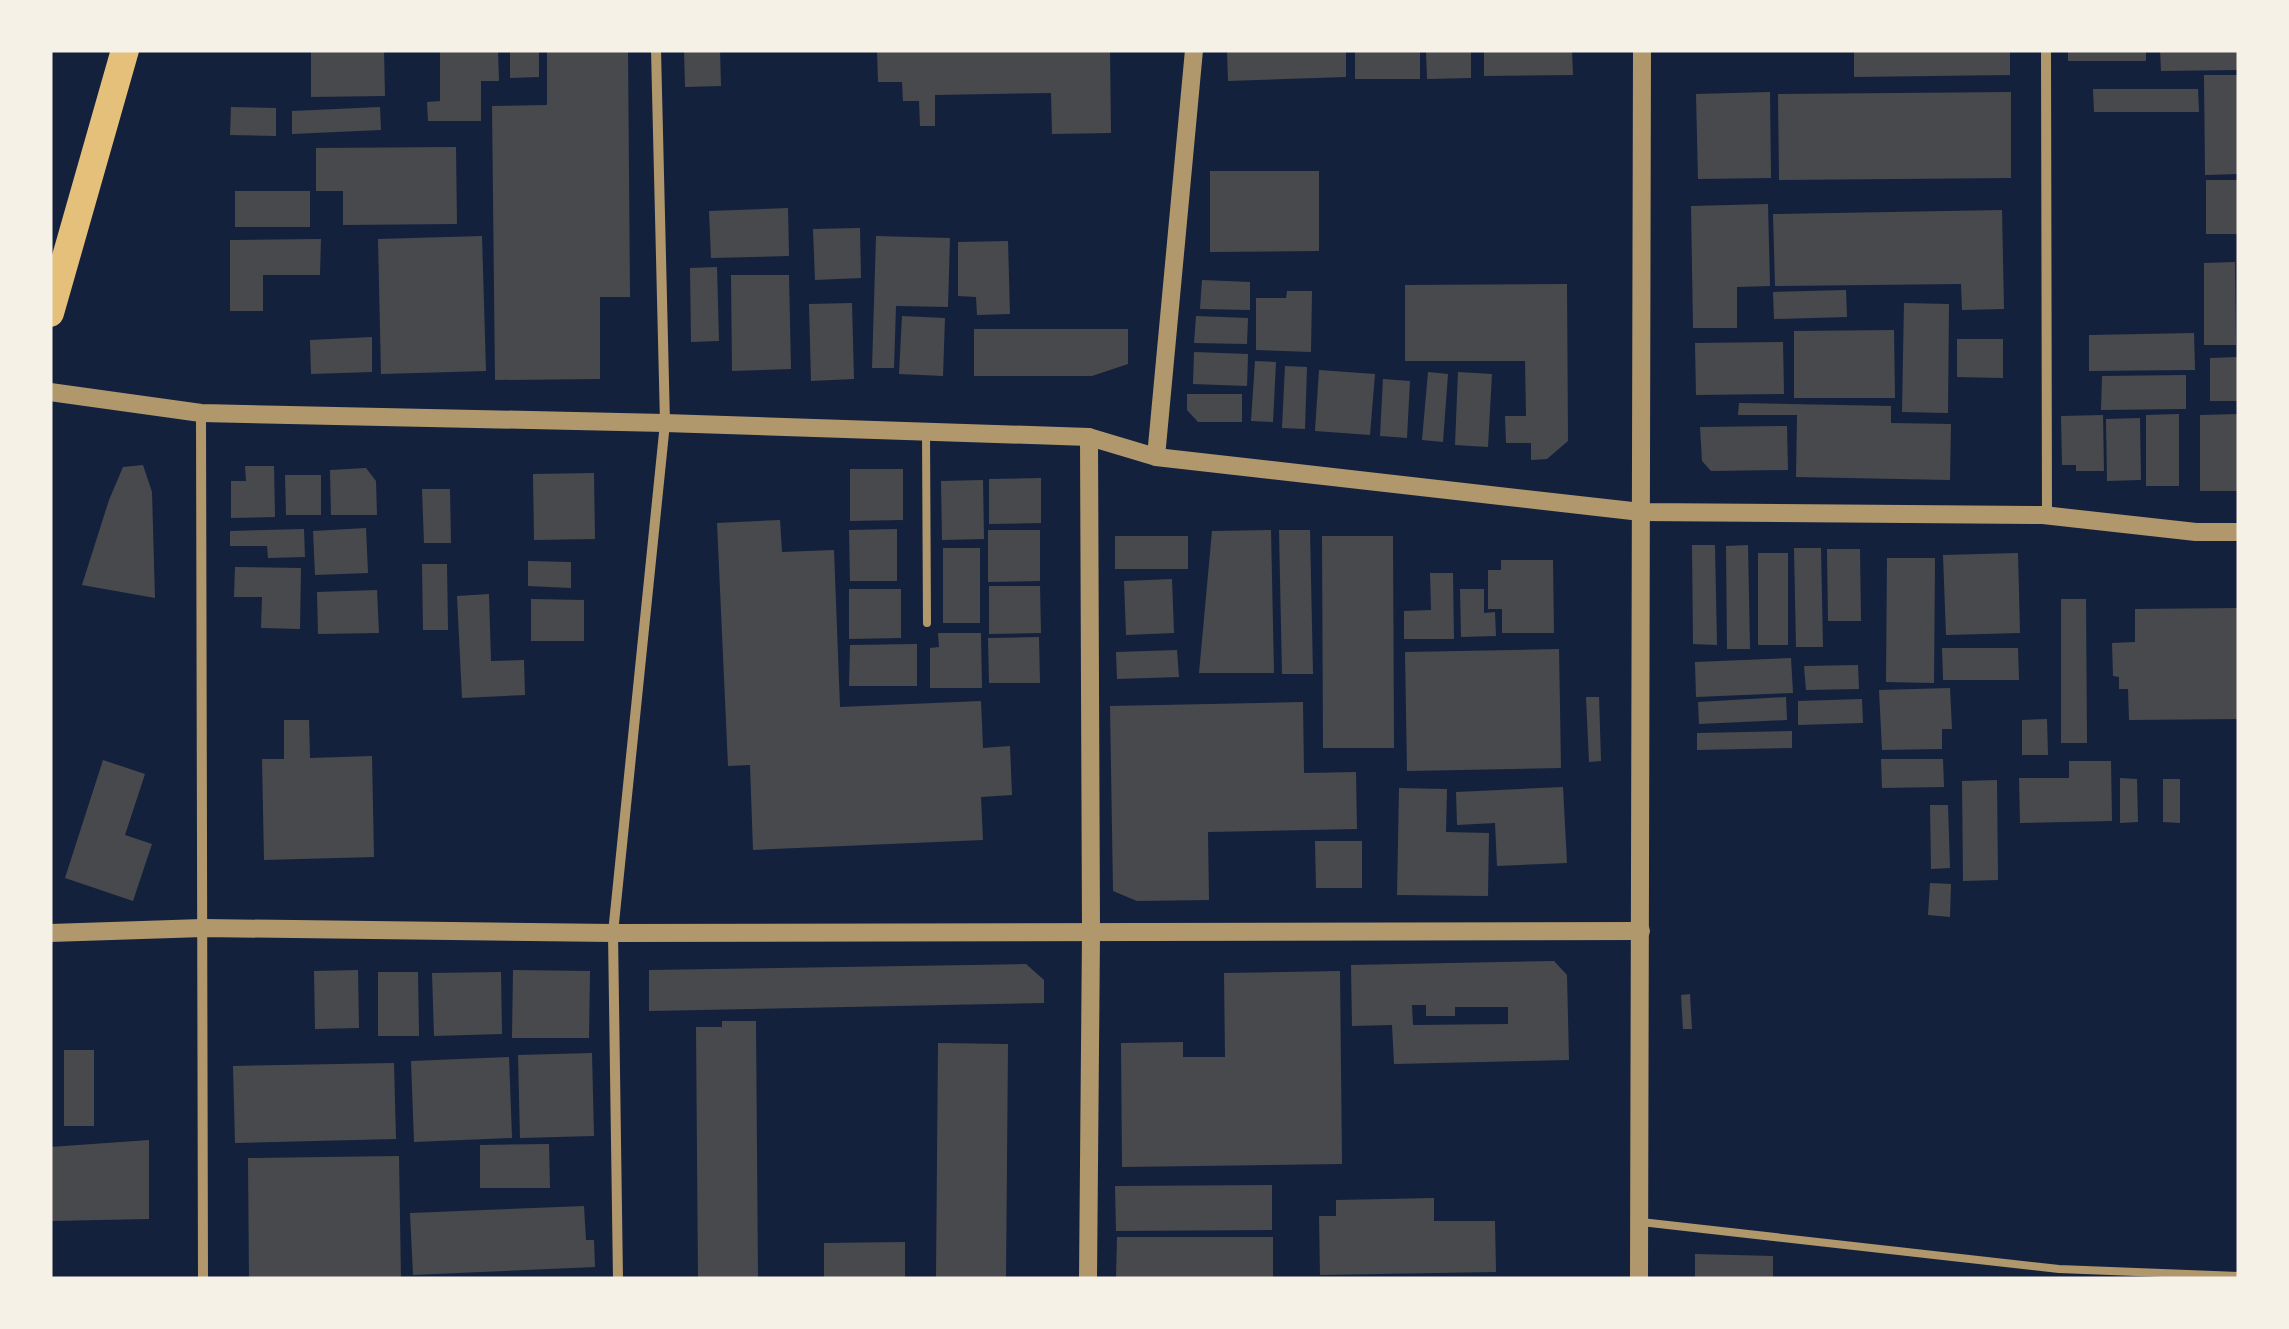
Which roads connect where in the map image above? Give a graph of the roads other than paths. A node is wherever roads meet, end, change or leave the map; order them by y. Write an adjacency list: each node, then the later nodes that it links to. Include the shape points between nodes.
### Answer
1 (125, 50): 6 (highway)
2 (656, 50): 9 (street)
3 (1194, 50): 12 (street)
4 (1642, 50): 13 (street)
5 (2046, 50): 14 (street)
6 (50, 313)
7 (50, 392): 8 (street)
8 (202, 413): 9 (street); 17 (street)
9 (665, 423): 10 (street); 20 (street)
10 (926, 431): 11 (street); 16 (lane)
11 (1089, 436): 12 (street); 21 (street)
12 (1156, 457): 13 (street)
13 (1641, 512): 14 (street); 18 (street)
14 (2047, 516): 15 (street)
15 (2239, 532)
16 (927, 623)
17 (203, 928): 19 (street); 20 (street); 24 (street)
18 (1642, 930): 21 (street); 22 (street)
19 (50, 933)
20 (614, 933): 21 (street); 25 (street)
21 (1091, 933): 26 (street)
22 (1639, 1222): 23 (lane, via 2059,1269); 27 (street)
23 (2239, 1276)
24 (203, 1279)
25 (618, 1279)
26 (1088, 1279)
27 (1639, 1279)

